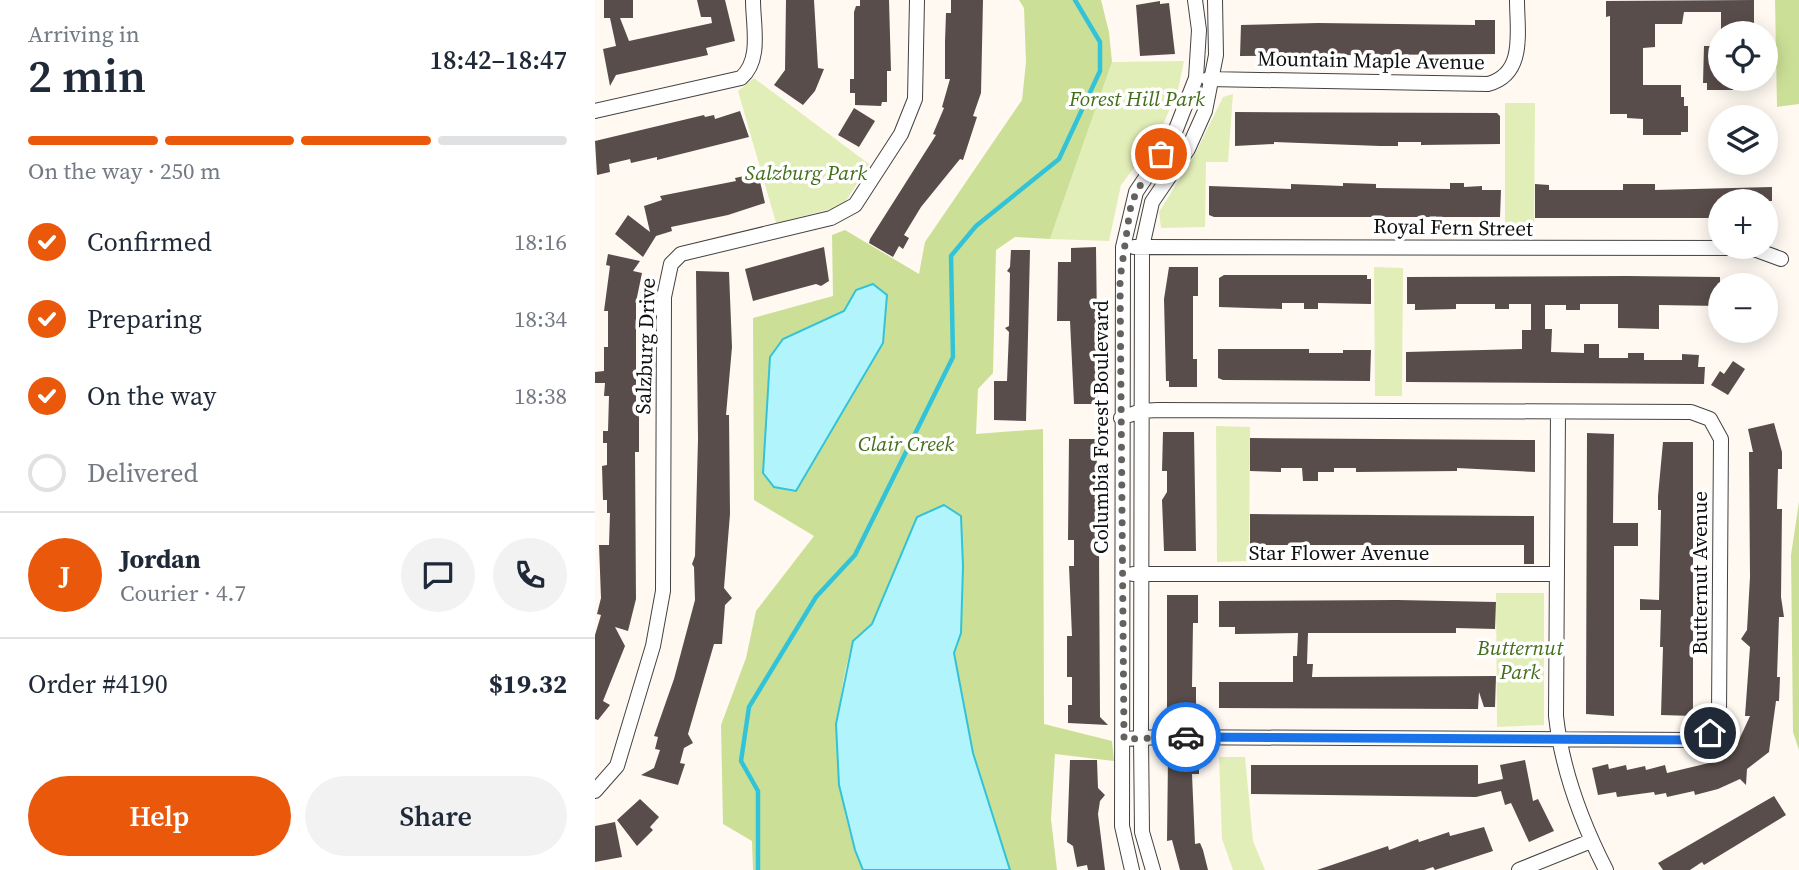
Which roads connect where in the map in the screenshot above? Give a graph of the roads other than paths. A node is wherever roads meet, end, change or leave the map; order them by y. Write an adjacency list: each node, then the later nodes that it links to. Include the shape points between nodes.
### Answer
1 (753, 0): 8 (street, via 754,57 741,78)
2 (917, 0): 21 (street, Salzburg Drive, via 915,99 901,134 855,205 831,218 689,252 671,264 664,297 663,591 653,646 617,766)
3 (1195, 0): 6 (street, Columbia Forest Boulevard, via 1199,30)
4 (1215, 0): 7 (street, Columbia Forest Boulevard)
5 (1517, 0): 7 (street, Mountain Maple Avenue, via 1517,51 1510,73 1500,81)
6 (1196, 78): 7 (street, Mountain Maple Avenue); 9 (street, Columbia Forest Boulevard, via 1173,137 1136,192)
7 (1214, 79): 10 (street, Columbia Forest Boulevard, via 1188,149 1153,202)
8 (595, 111)
9 (1123, 247): 10 (street, Royal Fern Street); 14 (street, Columbia Forest Boulevard)
10 (1142, 247): 11 (street, Royal Fern Street, via 1751,248); 12 (street, Columbia Forest Boulevard)
11 (1781, 259)
12 (1141, 411): 13 (street, Butternut Avenue); 14 (street, Butternut Avenue); 15 (street, Columbia Forest Boulevard)
13 (1558, 412): 16 (street); 19 (street, Butternut Avenue, via 1691,412 1710,419 1721,439 1719,714 1710,733 1692,740)
14 (1121, 418): 17 (street, Columbia Forest Boulevard)
15 (1141, 574): 16 (street, Star Flower Avenue); 17 (street, Star Flower Avenue); 18 (street, Columbia Forest Boulevard)
16 (1557, 574): 19 (street)
17 (1122, 575): 20 (street, Columbia Forest Boulevard)
18 (1141, 737): 19 (street, Butternut Avenue); 20 (street, Butternut Avenue); 24 (street, Columbia Forest Boulevard, via 1142,832)
19 (1559, 738): 22 (street)
20 (1124, 739): 23 (street, Columbia Forest Boulevard, via 1122,826)
21 (595, 791)
22 (1591, 841): 25 (street); 26 (street)
23 (1132, 870)
24 (1153, 870)
25 (1519, 870)
26 (1606, 870)

